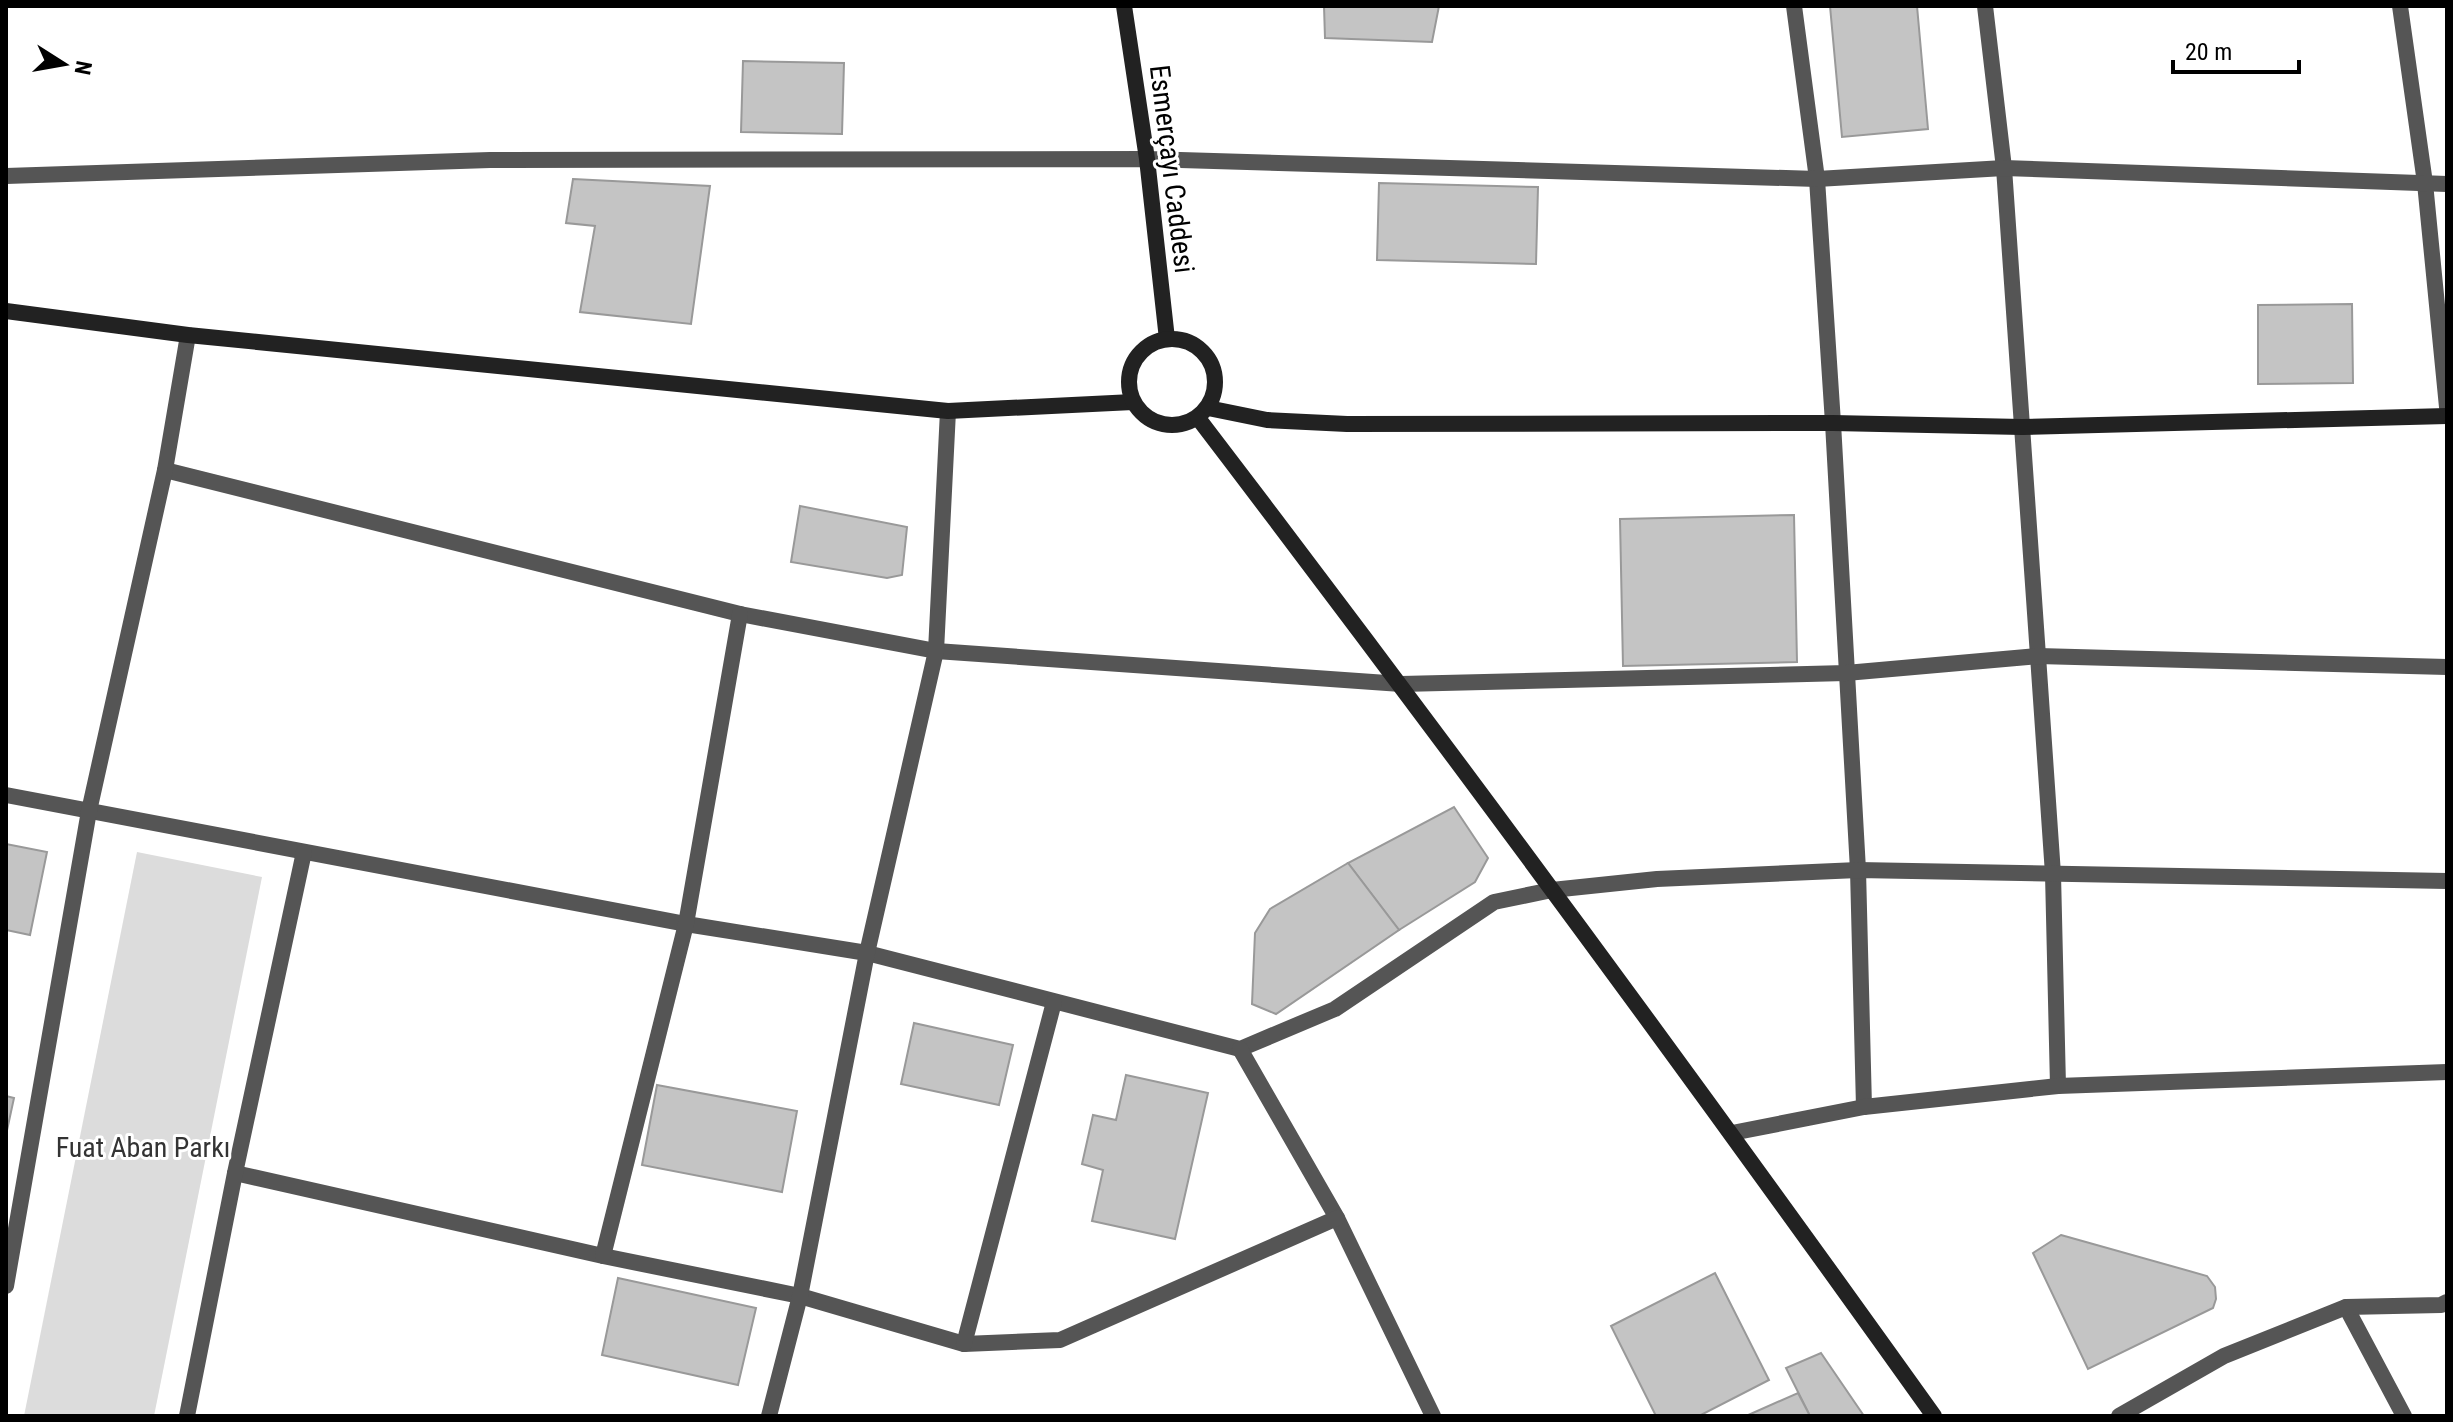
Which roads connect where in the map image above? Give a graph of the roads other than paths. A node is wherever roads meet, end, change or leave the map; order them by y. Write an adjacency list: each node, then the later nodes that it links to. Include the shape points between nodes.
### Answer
1 (1124, 6): 5 (main road, Esmerçayı Caddesi)
2 (1794, 6): 8 (street)
3 (1985, 6): 6 (street)
4 (2400, 6): 9 (street)
5 (1147, 159): 7 (street, via 490,160); 8 (street); 13 (main road, Esmerçayı Caddesi)
6 (2004, 168): 8 (street); 9 (street); 20 (street)
7 (6, 176)
8 (1817, 179): 19 (street)
9 (2425, 183): 10 (street); 15 (street)
10 (2447, 184)
11 (6, 311): 12 (main road)
12 (188, 335): 16 (main road); 21 (street)
13 (1167, 339): 14 (main road, via 1138,355 1128,386); 17 (main road, via 1186,341 1204,352 1214,369 1216,389)
14 (1133, 402): 16 (main road); 17 (main road, via 1144,417 1161,425 1180,426)
15 (2447, 407)
16 (948, 411): 23 (street)
17 (1203, 413): 19 (main road, via 1347,424); 27 (main road)
18 (2447, 416): 20 (main road)
19 (1833, 423): 20 (main road); 26 (street)
20 (2022, 427): 24 (street)
21 (165, 470): 22 (street); 29 (street)
22 (740, 614): 23 (street); 35 (street)
23 (936, 651): 27 (street); 36 (street)
24 (2038, 656): 25 (street); 26 (street); 32 (street)
25 (2447, 667)
26 (1846, 673): 27 (street); 31 (street)
27 (1401, 684): 34 (main road)
28 (6, 795): 29 (street)
29 (89, 811): 30 (street); 46 (street)
30 (304, 852): 35 (street); 43 (street)
31 (1858, 870): 32 (street); 34 (street, via 1657,879); 41 (street)
32 (2053, 874): 33 (street); 40 (street)
33 (2447, 881)
34 (1552, 890): 38 (street, via 1494,902 1335,1009); 42 (main road)
35 (686, 924): 36 (street); 45 (street)
36 (867, 953): 37 (street); 47 (street)
37 (1054, 1002): 38 (street); 50 (street)
38 (1240, 1049): 44 (street)
39 (2447, 1072): 40 (street)
40 (2058, 1086): 41 (street)
41 (1864, 1107): 42 (street)
42 (1732, 1133): 54 (main road)
43 (235, 1173): 45 (street); 51 (street)
44 (1337, 1218): 50 (street, via 1060,1340); 53 (street)
45 (603, 1256): 47 (street)
46 (6, 1286)
47 (800, 1296): 50 (street); 52 (street)
48 (2445, 1305): 49 (street)
49 (2346, 1307): 55 (street, via 2224,1356); 56 (street)
50 (964, 1344)
51 (187, 1416)
52 (769, 1416)
53 (1433, 1416)
54 (1934, 1416)
55 (2119, 1416)
56 (2404, 1416)

